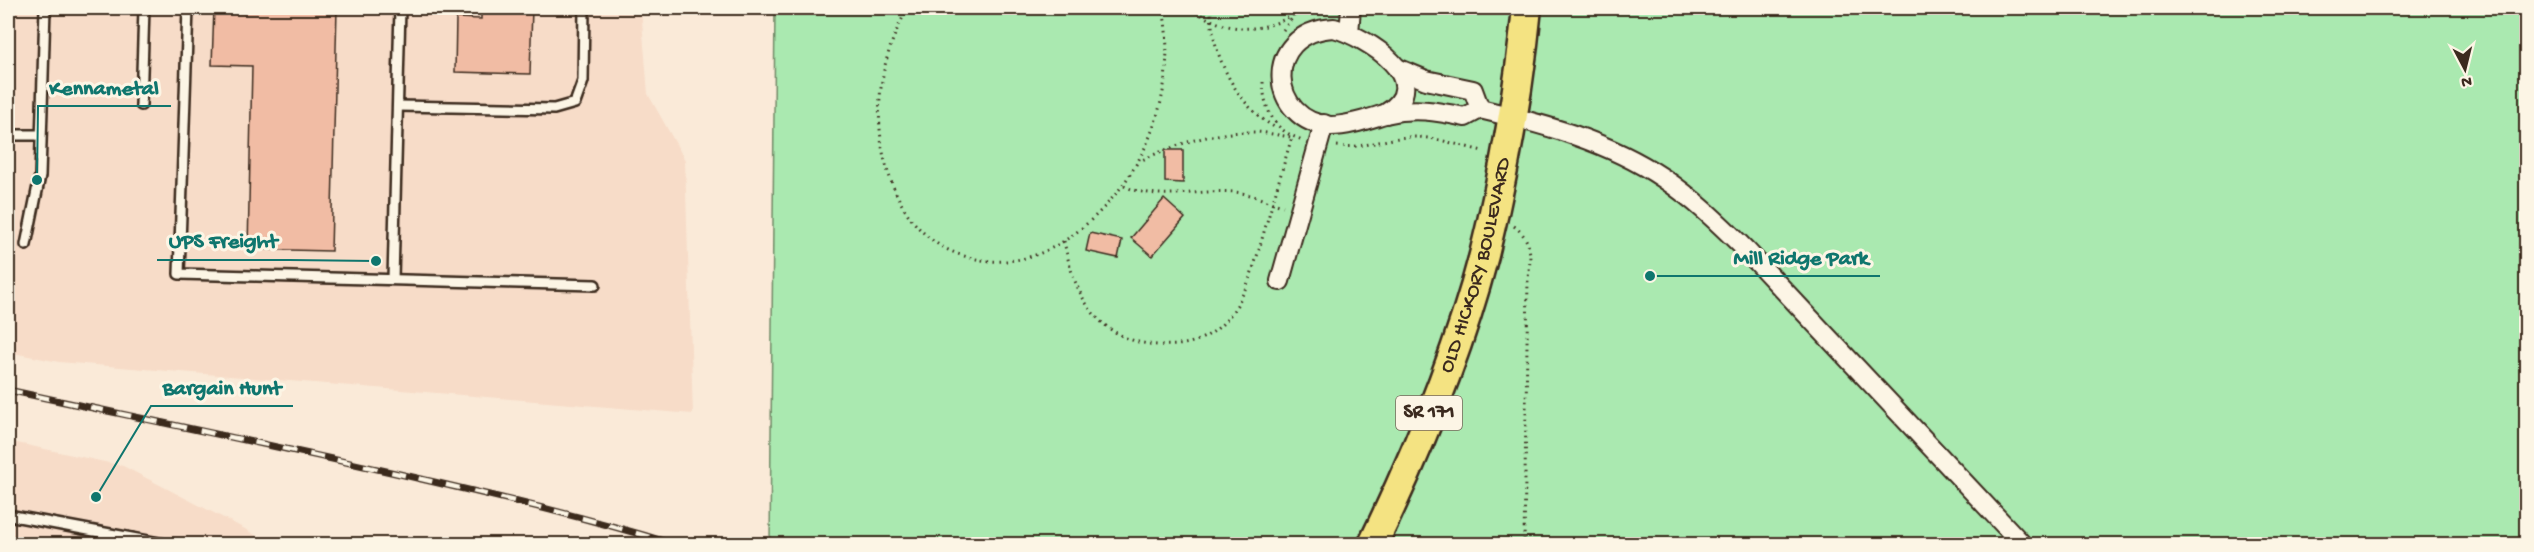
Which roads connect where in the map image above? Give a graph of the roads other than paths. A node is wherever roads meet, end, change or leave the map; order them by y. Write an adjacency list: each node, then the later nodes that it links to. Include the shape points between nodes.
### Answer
1 (45, 8): 17 (lane)
2 (144, 8): 10 (lane)
3 (188, 8): 19 (lane, via 179,274)
4 (400, 8): 11 (lane)
5 (584, 8): 11 (lane, via 583,81 575,103 554,109)
6 (1351, 8): 8 (street)
7 (1527, 8): 14 (main road, OLD HICKORY BOULEVARD / SR 171)
8 (1349, 33): 9 (street); 15 (street, via 1334,28 1306,33 1295,42 1282,66 1281,83 1292,106 1309,120)
9 (1397, 68): 12 (street, via 1426,80 1473,90); 13 (street, via 1404,82 1403,95)
10 (141, 105)
11 (398, 106): 19 (lane)
12 (1480, 109): 13 (street, via 1465,117 1424,109); 14 (street)
13 (1385, 114): 15 (street, via 1345,124)
14 (1513, 117): 24 (main road, OLD HICKORY BOULEVARD / SR 171, via 1473,290 1437,395); 25 (street, via 1618,153 1686,194 1753,257)
15 (1324, 124): 20 (street)
16 (8, 135): 17 (lane)
17 (40, 135): 18 (lane, via 38,192)
18 (26, 245)
19 (393, 279): 21 (lane)
20 (1280, 281)
21 (595, 285)
22 (8, 515): 23 (lane)
23 (164, 544)
24 (1373, 544)
25 (2022, 544)

